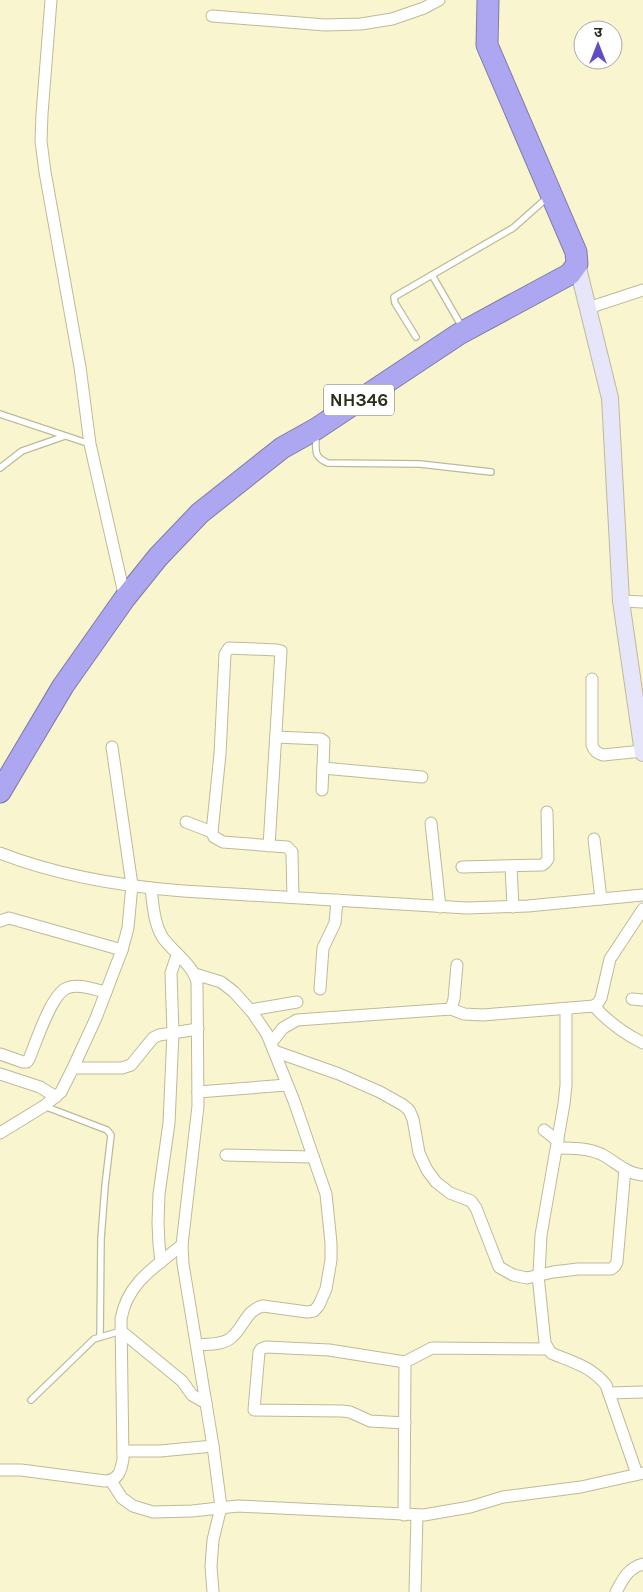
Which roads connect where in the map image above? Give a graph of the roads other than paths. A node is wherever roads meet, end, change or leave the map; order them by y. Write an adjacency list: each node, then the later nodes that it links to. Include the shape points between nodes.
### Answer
1 (52, 0): 15 (street, via 41,141)
2 (439, 0): 4 (street, via 392,19 361,24)
3 (488, 0): 5 (highway, via 486,45)
4 (212, 16)
5 (551, 194): 6 (highway, via 576,252); 7 (lane, via 513,228)
6 (577, 264): 9 (main road); 10 (highway, NH346, via 570,274)
7 (432, 275): 10 (lane); 11 (lane, via 394,297)
8 (643, 290): 9 (street)
9 (588, 308): 19 (main road, via 610,398)
10 (465, 331): 13 (highway, NH346)
11 (416, 337)
12 (0, 414): 14 (lane)
13 (316, 429): 17 (lane, via 316,454 328,463 420,464); 18 (highway, NH346, via 282,448 200,513)
14 (66, 436): 15 (lane); 16 (lane, via 22,451)
15 (90, 444): 18 (street)
16 (0, 468)
17 (492, 472)
18 (125, 598): 28 (highway, NH346, via 63,686)
19 (621, 601): 20 (street); 24 (main road)
20 (643, 602)
21 (592, 679): 24 (street, via 594,750 603,755)
22 (276, 737): 25 (street, via 323,739); 32 (street, via 281,651 229,648 225,654); 34 (street)
23 (112, 747): 38 (street)
24 (643, 752)
25 (323, 768): 26 (street); 27 (street)
26 (422, 777)
27 (322, 790)
28 (0, 792)
29 (547, 812): 36 (street, via 548,859 542,865)
30 (186, 822): 32 (street)
31 (430, 823): 44 (street)
32 (212, 832): 34 (street, via 223,842)
33 (594, 839): 42 (street)
34 (269, 846): 41 (street, via 287,847 292,852)
35 (0, 853): 38 (street, via 39,867)
36 (511, 866): 37 (street); 45 (street)
37 (462, 867)
38 (132, 885): 39 (street); 48 (street, via 128,928)
39 (151, 888): 41 (street); 49 (street, via 154,914 162,936)
40 (643, 895): 42 (street)
41 (293, 898): 43 (street)
42 (601, 899): 45 (street)
43 (337, 900): 44 (street); 52 (street, via 335,923 323,948)
44 (440, 907): 45 (street)
45 (514, 907)
46 (643, 909): 55 (street, via 610,959 601,998)
47 (0, 921): 48 (street, via 9,918)
48 (122, 950): 53 (street)
49 (177, 955): 51 (street); 60 (street, via 171,972)
50 (456, 965): 56 (street)
51 (195, 974): 58 (street, via 220,982); 59 (street)
52 (320, 989)
53 (106, 992): 63 (street, via 74,986 66,988 52,1005 27,1062); 64 (street)
54 (296, 1002): 58 (street)
55 (594, 1006): 57 (street); 61 (street, via 613,1026)
56 (451, 1009): 57 (street, via 482,1015); 62 (street, via 297,1020 283,1028)
57 (566, 1009): 72 (street, via 566,1085)
58 (250, 1010): 62 (street)
59 (198, 1029): 60 (street); 67 (street)
60 (173, 1033): 64 (street, via 153,1038 131,1065 122,1068); 78 (street, via 169,1123 159,1194)
61 (643, 1043)
62 (272, 1047): 66 (street); 79 (street, via 380,1092 409,1110 419,1153 427,1170 436,1182 476,1208 499,1267 527,1278)
63 (0, 1054)
64 (73, 1068): 68 (street)
65 (0, 1074): 68 (street)
66 (287, 1084): 67 (street); 74 (street)
67 (198, 1092): 77 (street)
68 (56, 1097): 69 (street)
69 (44, 1106): 71 (street); 81 (lane, via 106,1130 110,1135 101,1239)
70 (544, 1130): 72 (street)
71 (0, 1133)
72 (558, 1145): 75 (street, via 601,1154); 79 (street, via 541,1235)
73 (226, 1155): 74 (street)
74 (313, 1157): 82 (street, via 326,1194 331,1243 326,1289 319,1305 314,1311 307,1312 258,1307 232,1338)
75 (625, 1169): 76 (street); 79 (street, via 615,1266 611,1269 578,1269)
76 (643, 1175)
77 (182, 1245): 78 (street); 82 (street)
78 (161, 1262): 80 (street, via 129,1293 123,1307)
79 (538, 1275): 83 (street)
80 (121, 1331): 81 (lane); 88 (street, via 182,1381 192,1395); 91 (street)
81 (100, 1337): 87 (lane, via 94,1339)
82 (197, 1345): 88 (street)
83 (547, 1349): 84 (street, via 432,1348); 86 (street, via 598,1375)
84 (405, 1362): 89 (street); 89 (street, via 329,1350 266,1347 259,1352 254,1410 342,1411 378,1423)
85 (643, 1392): 86 (street)
86 (609, 1393): 93 (street)
87 (31, 1400)
88 (206, 1403): 90 (street)
89 (405, 1423): 96 (street)
90 (213, 1446): 91 (street); 95 (street)
91 (123, 1451): 94 (street, via 121,1470)
92 (0, 1470): 94 (street)
93 (640, 1474): 97 (street, via 581,1487 503,1498 444,1513)
94 (111, 1481): 95 (street, via 122,1498 133,1506 153,1512)
95 (222, 1507): 96 (street); 99 (street, via 213,1540)
96 (404, 1515): 97 (street)
97 (417, 1515): 101 (street)
98 (643, 1564): 102 (street, via 629,1570)
99 (212, 1586): 100 (street)
100 (204, 1592)
101 (415, 1592)
102 (616, 1592)

